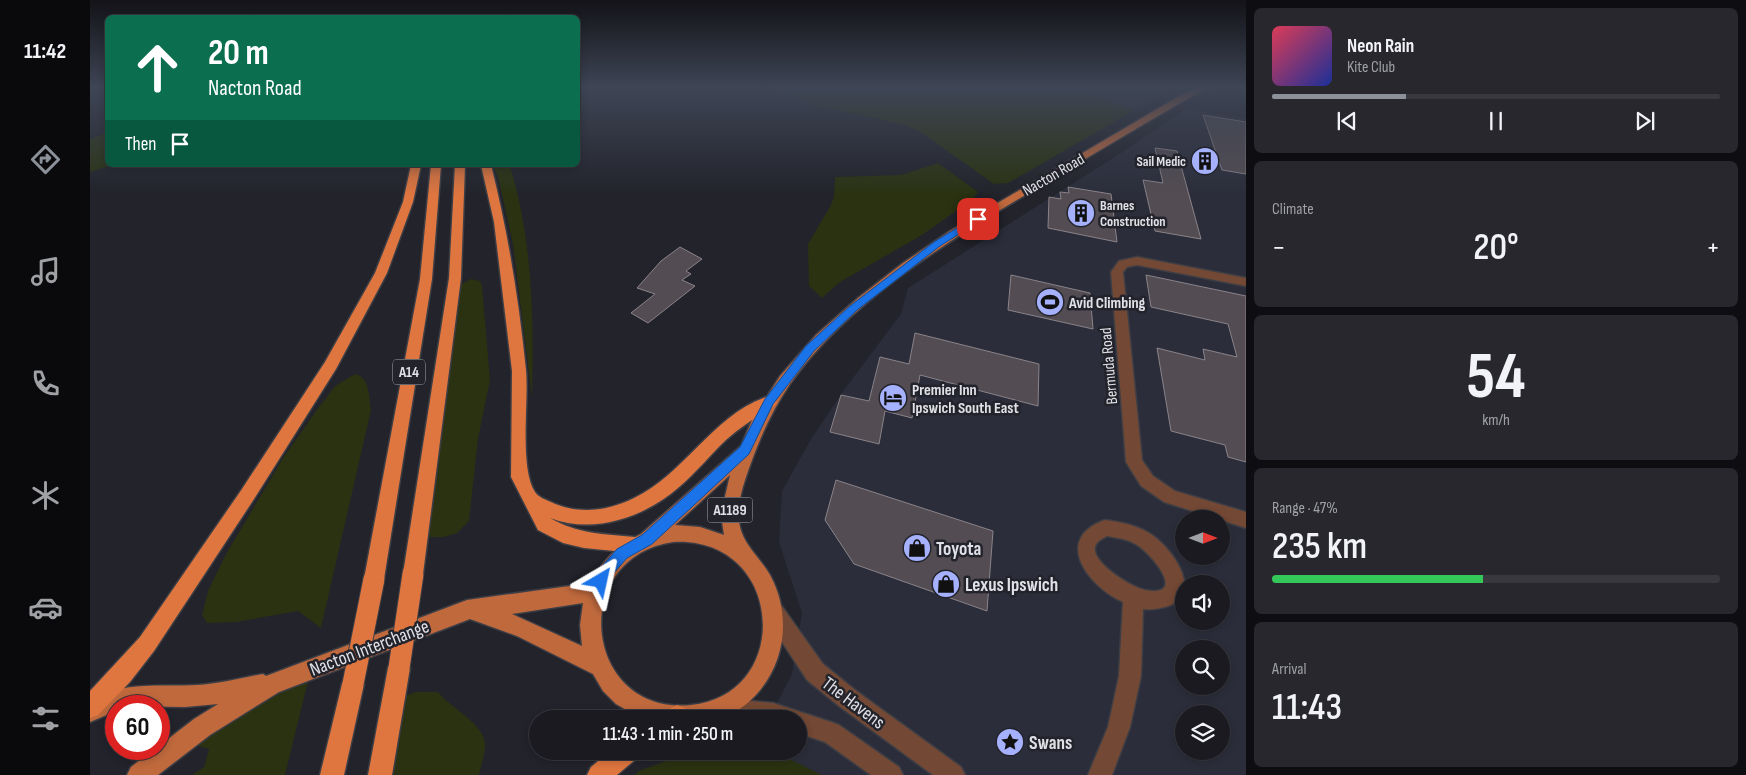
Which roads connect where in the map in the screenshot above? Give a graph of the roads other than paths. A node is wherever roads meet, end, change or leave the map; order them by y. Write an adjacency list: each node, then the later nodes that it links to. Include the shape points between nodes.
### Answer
1 (1139, 123): 7 (main road, Nacton Road / A1189, via 937,244 853,308 810,349)
2 (416, 167): 19 (highway, via 408,202 381,273 331,366 147,644)
3 (436, 167): 27 (highway, A14, bridge, via 426,278 374,579)
4 (460, 167): 28 (highway, A14, bridge, via 455,278 399,668)
5 (486, 167): 9 (highway, via 500,222 519,372 519,477)
6 (1246, 282): 10 (street, Bermuda Road, via 1137,261 1123,264 1117,272 1134,462 1147,481 1170,498)
7 (769, 402): 8 (main road, Nacton Road / A1189); 9 (highway, via 730,427 654,497 630,508 576,518 556,513)
8 (745, 451): 11 (main road, Nacton Road / A1189); 12 (main road, Nacton Road / A1189, via 730,511 731,530)
9 (530, 500): 11 (highway, via 544,524 563,535 584,540)
10 (1246, 520)
11 (641, 542): 12 (main road, via 675,533 704,536 730,547); 13 (main road, via 622,554 607,570)
12 (751, 565): 16 (main road, via 767,588)
13 (596, 591): 15 (main road, Nacton Interchange); 17 (main road, via 589,623)
14 (1132, 598): 14 (street, via 1118,591 1094,569 1087,546 1096,532 1114,528 1133,533 1159,549 1168,560 1174,572 1172,591 1157,600); 32 (street, via 1130,676 1119,727)
15 (467, 610): 17 (main road, via 505,619); 18 (main road, Nacton Interchange)
16 (774, 612): 20 (main road, via 774,637 764,670 742,696); 31 (street, The Havens, via 815,672)
17 (600, 666): 21 (main road, via 626,697)
18 (272, 684): 19 (main road, Nacton Interchange, via 201,696 127,698 101,703); 26 (main road, Nacton Interchange, via 202,727)
19 (90, 709)
20 (719, 709): 22 (main road); 23 (street)
21 (650, 710)
22 (716, 710)
23 (730, 710)
24 (807, 725): 30 (street, via 831,733)
25 (617, 760): 29 (highway)
26 (139, 775)
27 (332, 775)
28 (380, 775)
29 (599, 775)
30 (891, 775)
31 (952, 775)
32 (1100, 775)

